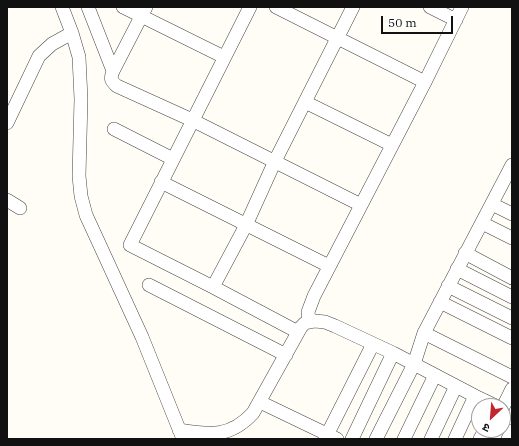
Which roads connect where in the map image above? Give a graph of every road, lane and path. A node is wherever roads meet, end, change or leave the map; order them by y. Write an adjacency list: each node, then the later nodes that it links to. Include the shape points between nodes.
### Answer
1 (62, 7): 11 (street)
2 (88, 7): 14 (street)
3 (123, 7): 9 (street)
4 (250, 7): 13 (street)
5 (276, 7): 12 (street)
6 (353, 7): 12 (street)
7 (430, 7): 10 (street)
8 (462, 7): 10 (street)
9 (144, 12): 13 (street); 14 (street)
10 (456, 20): 15 (street)
11 (72, 33): 18 (street, via 52,44 40,56); 58 (street, via 79,57 79,176 86,215 142,337)
12 (336, 38): 15 (street); 16 (street)
13 (224, 57): 17 (street)
14 (113, 71): 17 (street, via 112,81 117,86)
15 (425, 82): 20 (street)
16 (305, 102): 20 (street); 22 (street)
17 (192, 120): 21 (street); 22 (street)
18 (7, 122)
19 (114, 129): 21 (street)
20 (392, 145): 27 (street)
21 (173, 159): 24 (street)
22 (275, 161): 27 (street); 31 (street)
23 (512, 165): 26 (street)
24 (161, 182): 31 (street); 39 (street, via 130,245)
25 (7, 200): 28 (street)
26 (492, 204): 29 (street); 30 (street)
27 (361, 205): 34 (street)
28 (20, 208)
29 (512, 214)
30 (482, 223): 32 (street); 33 (street)
31 (246, 225): 34 (street); 39 (street)
32 (512, 238)
33 (465, 254): 35 (street); 36 (street)
34 (329, 266): 43 (street, via 310,306)
35 (457, 269): 38 (street); 40 (street)
36 (512, 278)
37 (149, 285): 49 (street)
38 (448, 286): 41 (street); 42 (street)
39 (213, 287): 44 (street)
40 (512, 297)
41 (440, 302): 45 (street); 46 (street)
42 (512, 318)
43 (309, 322): 44 (street); 47 (street, via 325,322)
44 (298, 332): 49 (street)
45 (424, 333): 50 (street); 52 (street)
46 (512, 338)
47 (373, 344): 48 (street); 59 (street)
48 (393, 353): 50 (street); 60 (street)
49 (286, 355): 56 (street)
50 (414, 364): 51 (street); 61 (street)
51 (435, 375): 53 (street); 62 (street)
52 (512, 377)
53 (456, 386): 54 (street); 63 (street)
54 (475, 396): 55 (street); 64 (street)
55 (479, 398)
56 (260, 402): 58 (street, via 244,423 229,430); 59 (street)
57 (512, 431): 65 (street)
58 (181, 434)
59 (330, 437)
60 (352, 439)
61 (376, 439)
62 (404, 439)
63 (431, 439)
64 (455, 439)
65 (508, 439)

